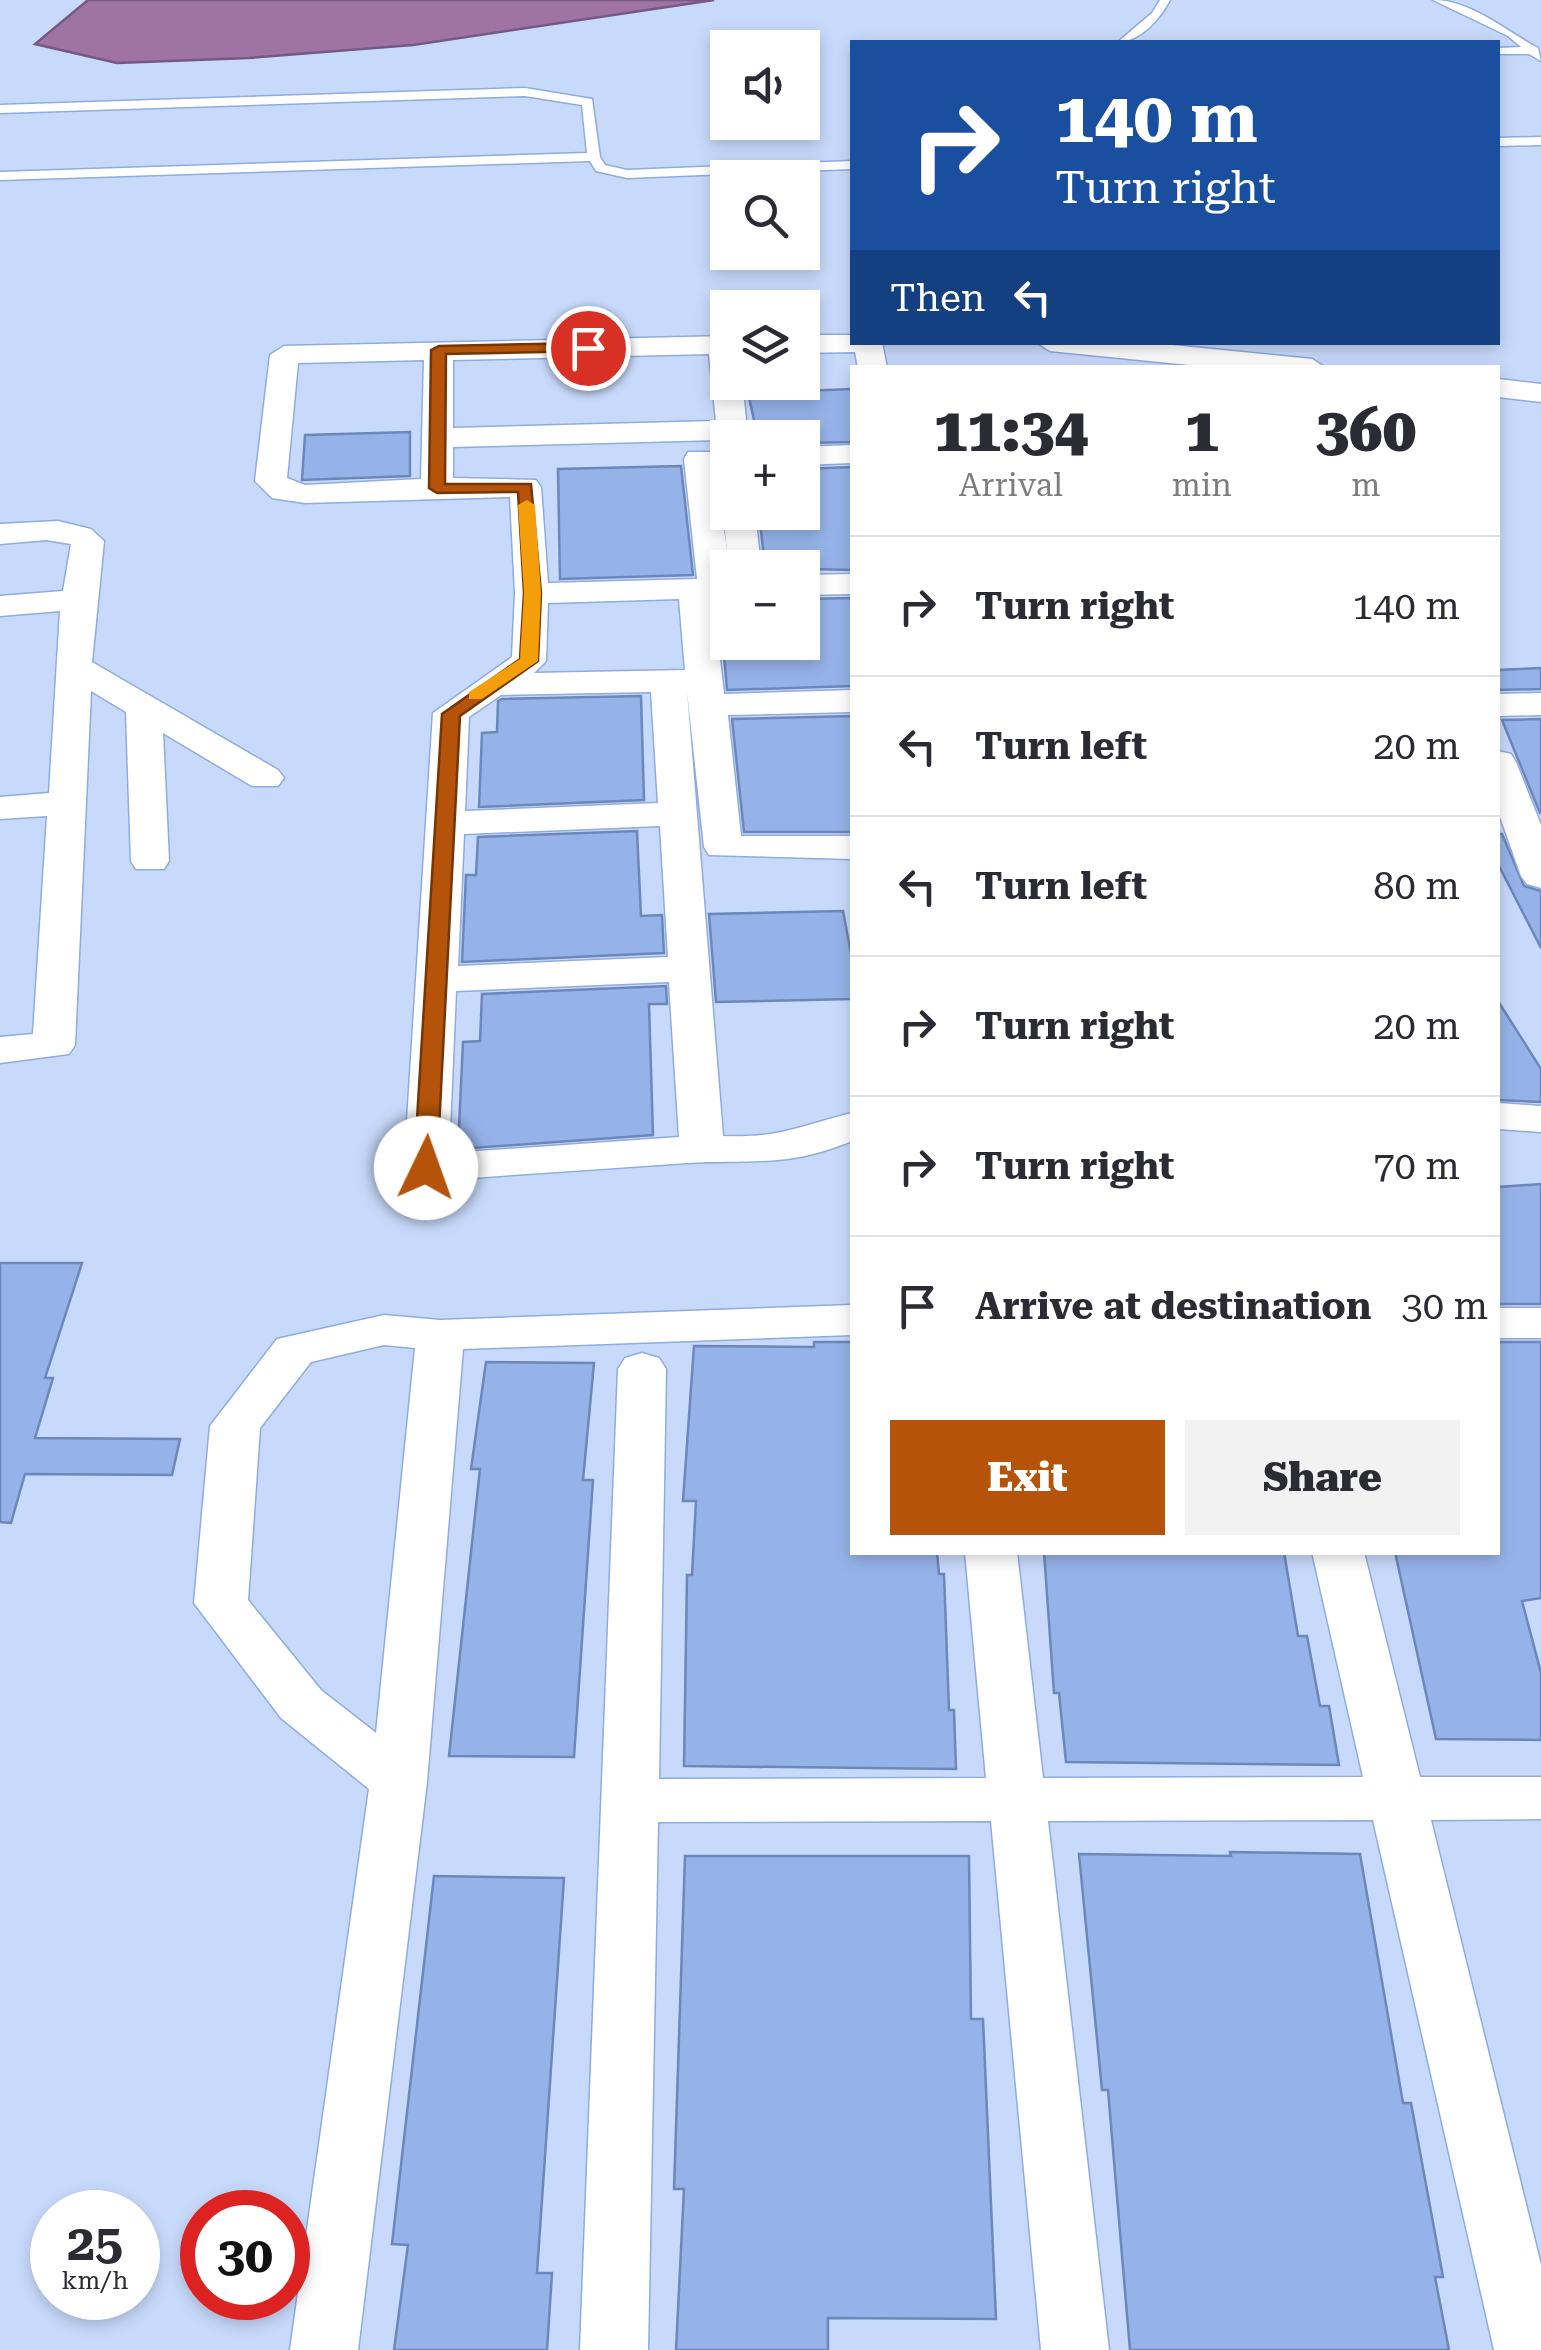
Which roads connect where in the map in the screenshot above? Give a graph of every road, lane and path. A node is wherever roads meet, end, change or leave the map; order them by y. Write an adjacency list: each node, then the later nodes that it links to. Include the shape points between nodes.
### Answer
1 (1164, 0): 3 (lane, via 1157,15)
2 (1438, 0): 5 (lane)
3 (1126, 40)
4 (1500, 50): 5 (lane)
5 (1538, 54)
6 (0, 109): 9 (lane, via 525,92 588,102)
7 (1541, 141): 8 (lane)
8 (1500, 142)
9 (594, 157): 10 (lane, via 600,168 627,174); 11 (lane)
10 (850, 166)
11 (0, 176)
12 (820, 329): 13 (street)
13 (850, 330)
14 (710, 337): 16 (street)
15 (710, 338): 16 (street, via 626,347)
16 (428, 339): 28 (street); 28 (street, via 284,355 271,482 304,494)
17 (820, 344): 18 (street)
18 (850, 344)
19 (1069, 345): 20 (street)
20 (1150, 358): 21 (street)
21 (1263, 365)
22 (1500, 388): 23 (street)
23 (1541, 393)
24 (710, 447): 28 (street)
25 (710, 447): 28 (street)
26 (850, 454): 27 (street)
27 (820, 455)
28 (437, 464): 33 (street, via 525,487)
29 (0, 534): 35 (street, via 81,534 88,540)
30 (850, 584): 31 (street)
31 (820, 585)
32 (710, 588): 33 (street)
33 (532, 593): 38 (street, via 529,661)
34 (710, 599): 39 (street)
35 (78, 600): 36 (street); 37 (street)
36 (0, 606)
37 (74, 666): 43 (street); 46 (street)
38 (490, 685): 39 (street); 49 (street, via 451,714)
39 (693, 688): 40 (street); 48 (street); 50 (street, via 723,847)
40 (850, 700)
41 (1541, 704): 42 (street)
42 (1500, 705)
43 (144, 708): 45 (street); 51 (street)
44 (1500, 767): 52 (street)
45 (265, 778)
46 (66, 804): 47 (street); 55 (street, via 54,1046)
47 (0, 808)
48 (678, 814): 49 (street); 53 (street)
49 (445, 822): 54 (street)
50 (850, 848)
51 (150, 861)
52 (1541, 876)
53 (687, 969): 54 (street); 59 (street)
54 (436, 979): 59 (street, via 426,1168)
55 (0, 1050)
56 (1500, 1116): 57 (street)
57 (1541, 1119)
58 (850, 1127): 59 (street, via 763,1151)
59 (702, 1149)
60 (850, 1320): 63 (street)
61 (1500, 1322): 62 (street)
62 (1541, 1323)
63 (440, 1336): 67 (street); 67 (street, via 384,1330 294,1350 235,1426 221,1603 301,1704)
64 (642, 1368): 70 (street)
65 (991, 1555): 71 (street)
66 (1339, 1555): 69 (street)
67 (400, 1782): 72 (street)
68 (1541, 1798): 69 (street)
69 (1397, 1800): 71 (street); 75 (street)
70 (630, 1801): 71 (street); 73 (street)
71 (1020, 1801): 74 (street)
72 (324, 2350)
73 (614, 2350)
74 (1075, 2350)
75 (1528, 2350)

